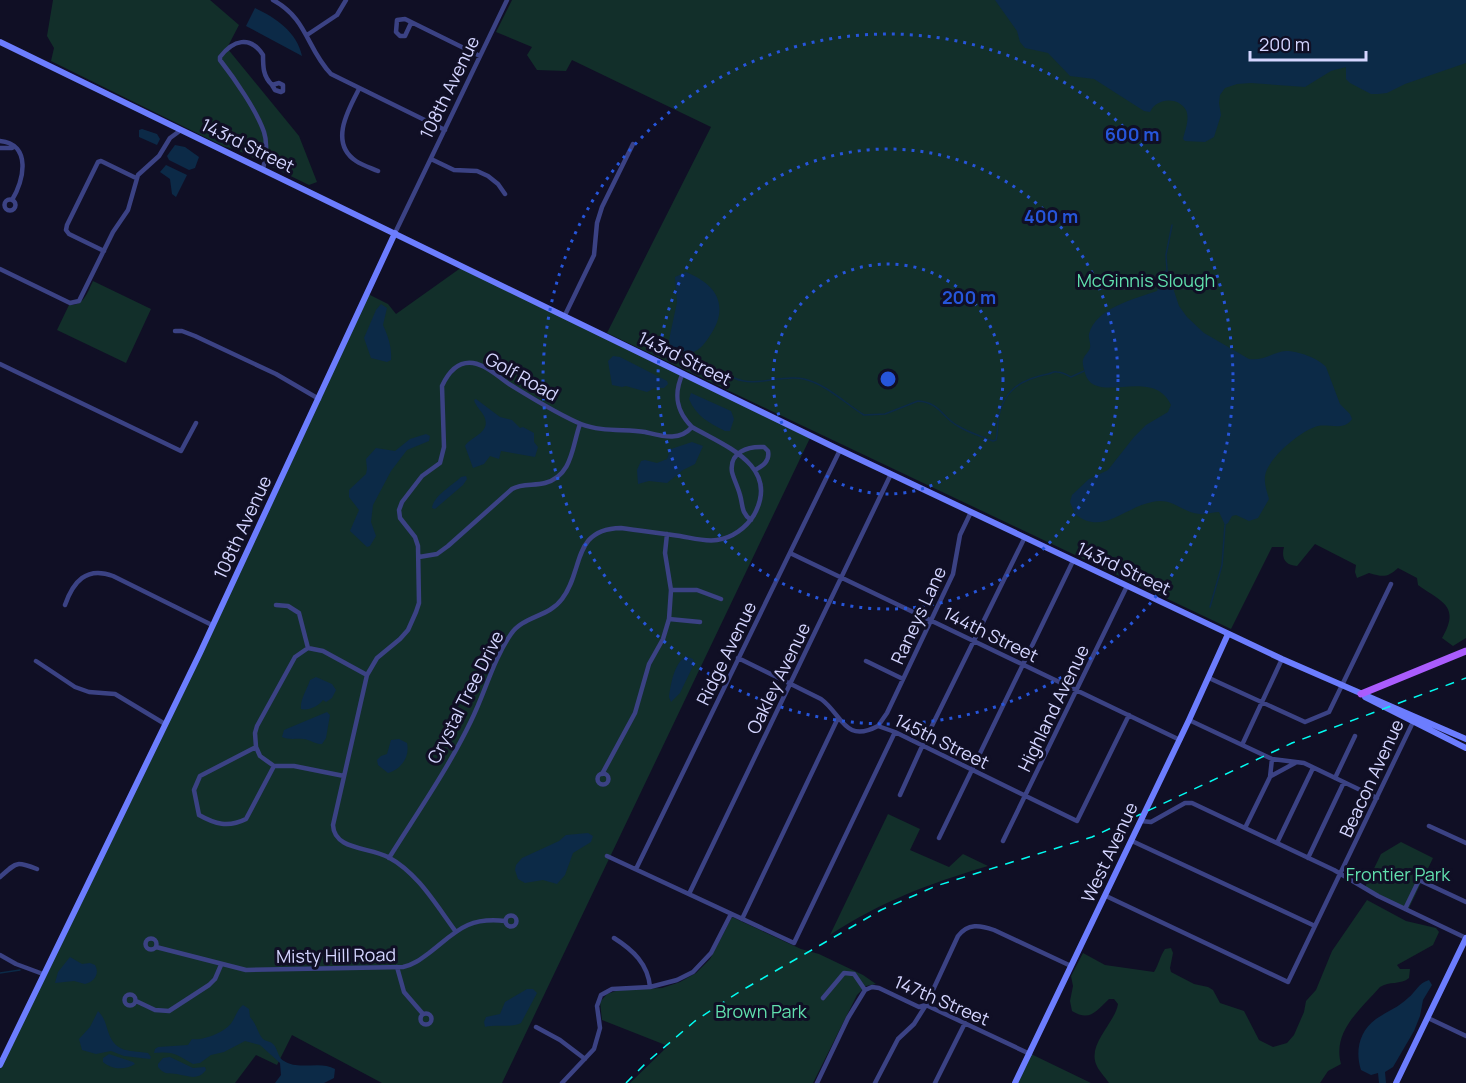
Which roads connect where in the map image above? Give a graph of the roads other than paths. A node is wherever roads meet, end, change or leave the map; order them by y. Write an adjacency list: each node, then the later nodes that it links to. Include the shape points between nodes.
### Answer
1 (273, 0): 5 (street, via 294,15)
2 (346, 0): 5 (street, via 337,15)
3 (507, 0): 7 (street, 108th Avenue)
4 (411, 23): 7 (street)
5 (307, 34): 9 (street, via 324,66)
6 (0, 42): 10 (main road, 143rd Street)
7 (480, 56): 12 (street, 108th Avenue)
8 (272, 85): 19 (street, via 265,74 263,55 252,45 238,42 220,57 265,134)
9 (359, 89): 12 (street); 20 (street, via 342,135 348,154)
10 (168, 124): 11 (main road, 143rd Street); 13 (street)
11 (182, 130): 13 (street); 19 (main road, 143rd Street)
12 (444, 130): 18 (street, 108th Avenue)
13 (170, 138): 21 (street, via 159,156)
14 (0, 141): 17 (street)
15 (633, 144): 27 (street, via 602,207 592,260)
16 (0, 148): 17 (street)
17 (14, 148): 23 (street, via 21,154 23,164)
18 (431, 159): 22 (street, via 454,170 477,171 488,176); 24 (street, 108th Avenue)
19 (263, 169): 24 (main road, 143rd Street)
20 (378, 171)
21 (136, 178): 25 (street, via 128,210); 25 (street, via 98,162 67,225 67,232)
22 (505, 194)
23 (12, 200)
24 (395, 233): 27 (main road, 143rd Street); 31 (main road, 108th Avenue)
25 (104, 251): 26 (street, via 81,298 73,303)
26 (0, 269)
27 (565, 315): 30 (main road, 143rd Street)
28 (175, 331): 31 (street, via 195,336 276,374)
29 (0, 364): 32 (street, via 181,451)
30 (683, 373): 34 (street, via 677,404); 35 (main road, 143rd Street)
31 (319, 399): 56 (main road, 108th Avenue)
32 (195, 423)
33 (580, 424): 34 (street, Golf Road, via 675,438); 44 (street, via 570,461 561,475 547,483 517,486 437,554); 44 (street, Golf Road, via 481,366 466,364 452,370 442,386 444,447 440,463 422,476 399,510 400,518 415,537)
34 (692, 427): 36 (street)
35 (840, 450): 38 (main road, 143rd Street); 43 (street, Ridge Avenue)
36 (738, 453): 37 (street); 37 (street, via 746,448 766,449 769,454 765,464); 40 (street, via 732,469 743,513)
37 (755, 470): 40 (street, via 760,494)
38 (891, 474): 39 (main road, 143rd Street); 46 (street, Oakley Avenue)
39 (971, 512): 42 (main road, 143rd Street); 54 (street, Raneys Lane, via 960,535 953,574)
40 (751, 520): 41 (street, Crystal Tree Drive, via 739,532 716,540)
41 (667, 534): 49 (street, via 665,553); 112 (street, Crystal Tree Drive, via 613,528 588,541 562,600 510,635 472,721)
42 (1024, 537): 45 (main road, 143rd Street); 58 (street)
43 (790, 553): 46 (street, 144th Street); 61 (street, Ridge Avenue)
44 (419, 557): 66 (street, Golf Road, via 419,603 412,622 400,639 377,658)
45 (1073, 561): 48 (main road, 143rd Street); 65 (street)
46 (842, 577): 54 (street, 144th Street); 69 (street, Oakley Avenue)
47 (1391, 584): 70 (street)
48 (1127, 586): 57 (main road, 143rd Street); 72 (street, Highland Avenue)
49 (671, 590): 50 (street, via 697,590); 53 (street)
50 (721, 599)
51 (65, 605): 56 (street, via 77,581 101,573)
52 (276, 605): 59 (street, via 299,613)
53 (669, 619): 55 (street); 95 (street, via 649,664 635,713)
54 (931, 620): 58 (street, 144th Street); 68 (street, Raneys Lane)
55 (700, 622)
56 (212, 625): 80 (main road, 108th Avenue)
57 (1228, 634): 62 (main road, 143rd Street); 67 (main road, West Avenue)
58 (974, 641): 65 (street, 144th Street); 87 (street)
59 (308, 648): 66 (street, via 323,651); 88 (street, via 295,657 257,726)
60 (1466, 651): 71 (main road)
61 (738, 658): 69 (street, 145th Street); 115 (street, Ridge Avenue)
62 (1282, 659): 70 (main road, 143rd Street); 74 (street)
63 (36, 661): 80 (street, via 82,690 115,694)
64 (866, 661): 68 (street)
65 (1023, 665): 72 (street, 144th Street); 94 (street)
66 (367, 675): 96 (street, Golf Road)
67 (1209, 678): 74 (street); 79 (main road, West Avenue)
68 (903, 679): 81 (street, Raneys Lane)
69 (790, 683): 77 (street, 145th Street, via 821,699); 118 (street, Oakley Avenue)
70 (1342, 685): 73 (main road, 143rd Street); 74 (street, via 1329,712 1305,722)
71 (1386, 685): 73 (main road); 75 (main road, via 1380,694)
72 (1076, 690): 76 (street, 144th Street); 101 (street, Highland Avenue)
73 (1361, 694): 75 (main road); 78 (main road, via 1373,703)
74 (1262, 702): 86 (street)
75 (1386, 703): 78 (main road)
76 (1129, 715): 85 (street, 144th Street); 101 (street, 145th Street, via 1077,821)
77 (838, 718): 81 (street, 145th Street, via 848,728 859,731); 123 (street)
78 (1414, 719): 84 (main road); 89 (main road); 102 (street, Beacon Avenue)
79 (1189, 720): 85 (main road, West Avenue); 86 (street)
80 (165, 724): 134 (main road, 108th Avenue)
81 (878, 726): 82 (street, 145th Street)
82 (895, 732): 87 (street, 145th Street); 123 (street, via 794,944)
83 (1355, 736): 98 (street)
84 (1466, 739)
85 (1180, 740): 103 (main road, West Avenue)
86 (1242, 745): 90 (street)
87 (923, 746): 94 (street, 145th Street); 100 (street)
88 (256, 747): 92 (street, via 260,756); 92 (street, via 200,776 194,790 199,816 228,825 246,819)
89 (1466, 748)
90 (1272, 759): 91 (street); 97 (street)
91 (1298, 762): 93 (street); 97 (street)
92 (274, 766): 96 (street)
93 (1313, 768): 98 (street); 109 (street)
94 (972, 771): 101 (street, 145th Street); 106 (street)
95 (602, 774)
96 (344, 776): 112 (street, Golf Road, via 333,825 336,837 348,845)
97 (1270, 777): 105 (street)
98 (1335, 778): 99 (street)
99 (1344, 782): 102 (street); 113 (street)
100 (900, 795)
101 (1025, 796): 107 (street, Highland Avenue)
102 (1377, 798): 116 (street, Beacon Avenue)
103 (1141, 821): 105 (street, via 1151,822 1192,803); 108 (main road, West Avenue)
104 (1430, 826): 110 (street)
105 (1245, 828): 109 (street)
106 (939, 838)
107 (1003, 841)
108 (1132, 841): 119 (main road, West Avenue); 125 (street)
109 (1277, 843): 113 (street)
110 (1466, 843)
111 (607, 856): 115 (street)
112 (390, 858): 126 (street, via 415,877)
113 (1308, 858): 116 (street)
114 (37, 869): 117 (street, via 15,863)
115 (636, 869): 118 (street)
116 (1341, 874): 121 (street); 125 (street, Beacon Avenue)
117 (0, 877)
118 (689, 894): 122 (street)
119 (1106, 896): 125 (street, Beacon Avenue, via 1288,982); 132 (main road, West Avenue)
120 (1466, 902): 121 (street, via 1419,880)
121 (1405, 909): 128 (street)
122 (731, 914): 123 (street); 135 (street, via 711,953 693,972)
123 (742, 919)
124 (505, 921): 126 (street, Misty Hill Road, via 476,921)
125 (1315, 927)
126 (456, 932): 133 (street, Misty Hill Road, via 411,965)
127 (614, 938): 135 (street, via 641,960)
128 (1466, 938): 141 (main road)
129 (156, 947): 131 (street, Misty Hill Road)
130 (0, 955): 134 (street)
131 (221, 965): 133 (street, Misty Hill Road, via 246,970); 138 (street, via 209,986 170,1011 155,1010)
132 (1071, 966): 139 (street, via 982,926 964,928); 145 (main road, West Avenue)
133 (397, 967): 140 (street, via 404,992)
134 (43, 974): 147 (main road, 108th Avenue)
135 (650, 987): 146 (street, via 612,989 601,995 597,1006 600,1028 594,1049)
136 (865, 990): 137 (street, 147th Street, via 854,974 844,973); 139 (street, 147th Street, via 879,988 919,1007); 149 (street)
137 (824, 998)
138 (136, 1001)
139 (926, 1005): 142 (street, 147th Street); 150 (street, via 898,1039)
140 (423, 1014)
141 (1428, 1018): 144 (street); 153 (main road)
142 (965, 1023): 145 (street, 147th Street); 151 (street)
143 (536, 1026): 146 (street)
144 (1466, 1036)
145 (1030, 1053): 152 (main road, West Avenue)
146 (585, 1059): 148 (street)
147 (0, 1065)
148 (562, 1083)
149 (816, 1083)
150 (875, 1083)
151 (935, 1083)
152 (1015, 1083)
153 (1396, 1083)

